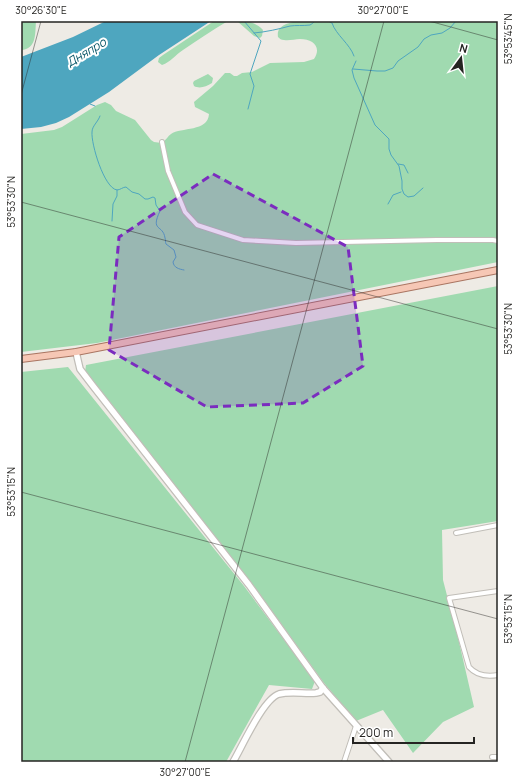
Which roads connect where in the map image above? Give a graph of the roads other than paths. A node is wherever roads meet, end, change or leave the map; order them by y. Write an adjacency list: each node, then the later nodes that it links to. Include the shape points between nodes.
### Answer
1 (162, 142): 2 (street, via 168,171 185,212 197,225 243,240 296,243)
2 (498, 241)
3 (498, 270): 4 (main road)
4 (76, 352): 5 (main road); 10 (street, via 80,369 249,585)
5 (21, 359)
6 (498, 525): 7 (street)
7 (456, 533)
8 (498, 591): 9 (street, via 449,598 469,667 482,676)
9 (498, 675)
10 (323, 688): 11 (street); 14 (street, via 316,693 285,693 271,699)
11 (356, 726): 15 (street); 16 (street)
12 (492, 757): 13 (street)
13 (498, 757)
14 (233, 762)
15 (344, 762)
16 (389, 762)

